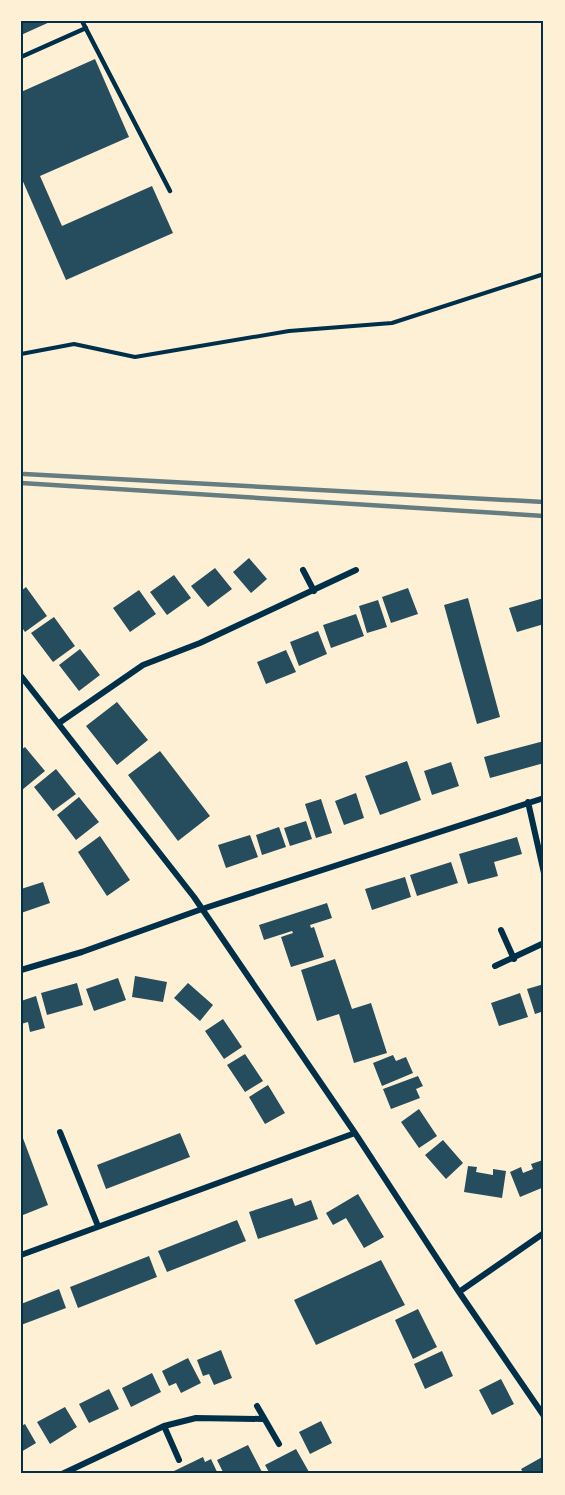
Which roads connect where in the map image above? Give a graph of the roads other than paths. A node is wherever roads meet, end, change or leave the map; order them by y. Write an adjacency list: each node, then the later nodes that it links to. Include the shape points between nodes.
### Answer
1 (82, 21): 2 (lane)
2 (86, 28): 3 (lane); 4 (lane)
3 (21, 57)
4 (170, 191)
5 (303, 570): 7 (street)
6 (356, 570): 7 (street)
7 (314, 591): 9 (street, via 143,665)
8 (21, 676): 9 (street)
9 (59, 723): 13 (street)
10 (544, 798): 11 (street)
11 (528, 802): 12 (street); 13 (street)
12 (544, 873)
13 (202, 909): 18 (street); 20 (street)
14 (501, 930): 16 (street)
15 (544, 943): 16 (street)
16 (514, 959): 17 (street)
17 (495, 966)
18 (21, 970)
19 (60, 1132): 21 (street)
20 (355, 1133): 21 (street); 24 (street)
21 (98, 1226): 23 (street)
22 (544, 1233): 24 (street)
23 (21, 1255)
24 (459, 1292): 26 (street)
25 (257, 1406): 27 (street)
26 (544, 1416)
27 (263, 1419): 28 (street, via 196,1418); 29 (street)
28 (164, 1426): 30 (street); 31 (street)
29 (279, 1444)
30 (179, 1460)
31 (75, 1472): 32 (street)
32 (62, 1474)

